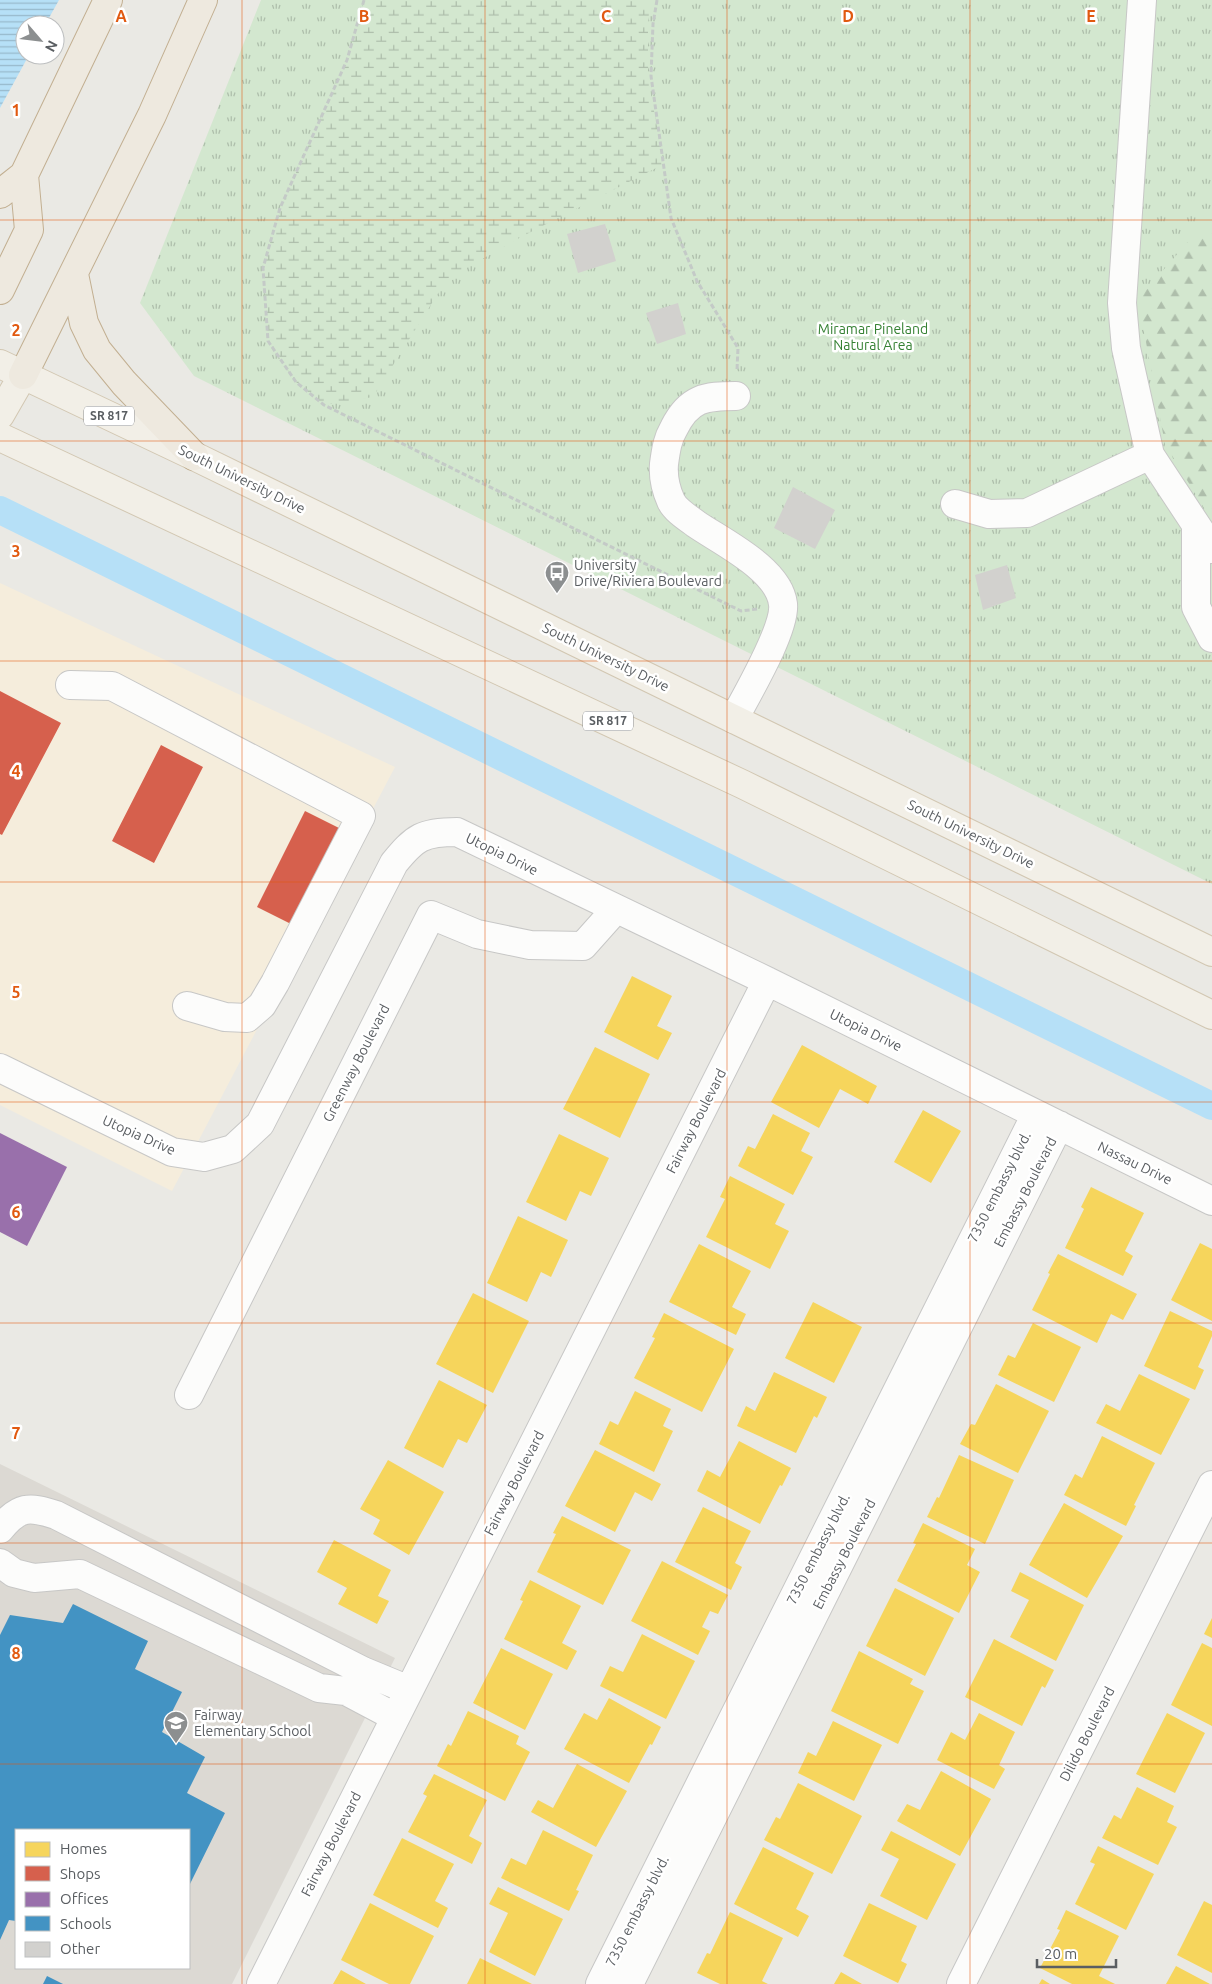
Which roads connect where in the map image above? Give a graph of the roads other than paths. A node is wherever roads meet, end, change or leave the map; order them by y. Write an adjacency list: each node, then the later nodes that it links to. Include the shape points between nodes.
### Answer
1 (108, 0): 4 (highway)
2 (203, 0): 6 (highway, via 152,115)
3 (1142, 0): 13 (street, via 1122,303 1126,348)
4 (24, 175): 5 (highway); 7 (highway, via 29,230)
5 (0, 194)
6 (74, 274): 8 (highway); 12 (highway, via 84,323 97,350)
7 (0, 290)
8 (12, 369): 10 (main road); 12 (main road, South University Drive / SR 817)
9 (736, 396): 19 (street, via 695,401 680,415 667,440 663,475 672,502 688,518 764,572 775,584 783,604 779,631)
10 (0, 415)
11 (0, 437): 24 (main road, SR 817, via 742,784)
12 (194, 456): 19 (main road, South University Drive / SR 817)
13 (1150, 456): 14 (street, via 1027,513 989,514); 15 (street)
14 (955, 504)
15 (1196, 525): 16 (street); 17 (street, via 1196,607)
16 (1212, 549)
17 (1212, 638)
18 (70, 685): 23 (street, via 112,686 361,816 262,1005 247,1018 225,1017)
19 (734, 719): 21 (main road, South University Drive / SR 817)
20 (616, 909): 22 (street, Utopia Drive); 25 (street, Utopia Drive, via 457,832 434,832 412,842 394,863 260,1124 233,1149 204,1157 172,1152); 28 (street, Greenway Boulevard, via 583,946 530,946 477,934 431,915)
21 (1212, 952)
22 (767, 982): 26 (street, Utopia Drive); 32 (street, Fairway Boulevard)
23 (187, 1006)
24 (1212, 1015)
25 (0, 1068)
26 (1047, 1119): 27 (street, Nassau Drive); 35 (street, 7350 embassy blvd.); 36 (street, Embassy Boulevard)
27 (1212, 1201)
28 (189, 1395)
29 (1212, 1485): 37 (street, Dilido Boulevard)
30 (0, 1529): 32 (street, via 9,1518 24,1509 39,1509 56,1515 363,1671)
31 (0, 1563): 33 (street, via 14,1573 34,1578 80,1574 319,1688 346,1691)
32 (409, 1690): 33 (street, Fairway Boulevard)
33 (396, 1717): 34 (street, Fairway Boulevard)
34 (261, 1984)
35 (600, 1984)
36 (629, 1984)
37 (961, 1984)

